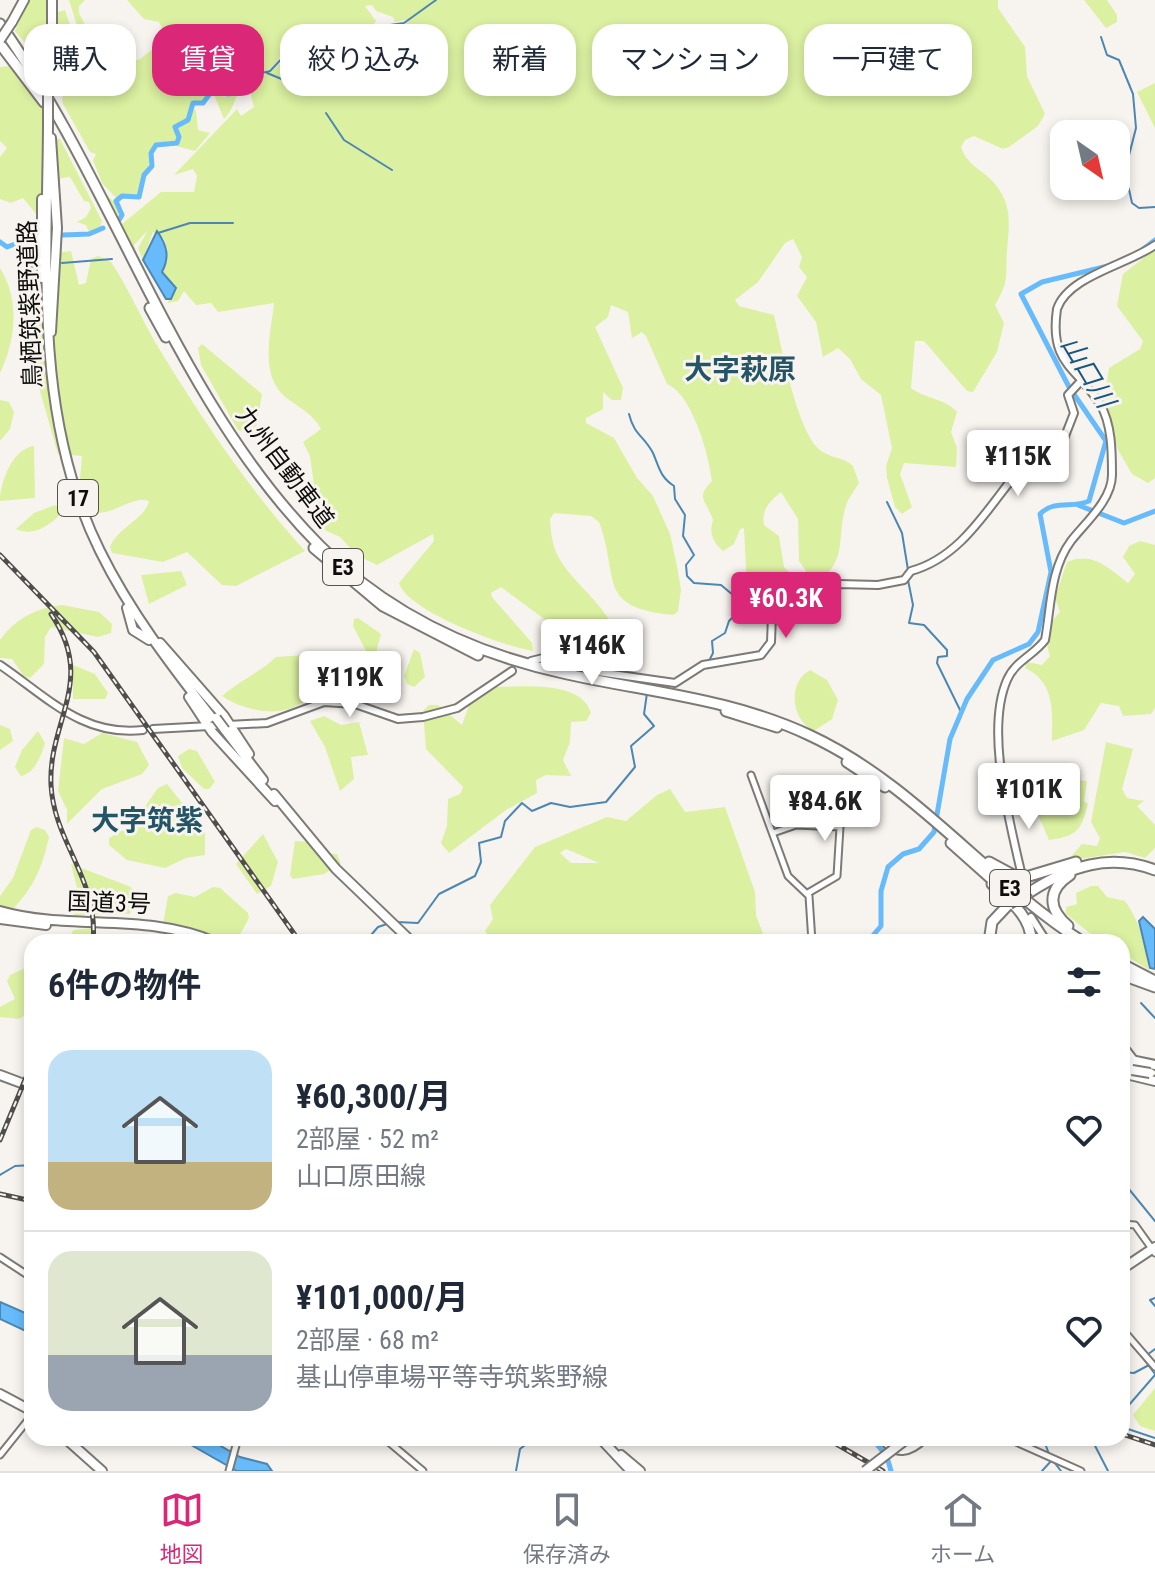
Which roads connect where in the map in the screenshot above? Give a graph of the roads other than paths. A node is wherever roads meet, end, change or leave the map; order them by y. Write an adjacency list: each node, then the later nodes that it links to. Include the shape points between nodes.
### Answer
1 (24, 0): 4 (main road, bridge)
2 (50, 0): 5 (main road, 鳥栖筑紫野道路 / 17, bridge)
3 (0, 24): 19 (highway, 九州自動車道 / E3, via 45,93 220,416 287,509 352,575 417,619 499,656 564,674 707,700 780,722 854,759)
4 (0, 39): 19 (highway, 九州自動車道 / E3, via 44,102 222,431 291,524 348,580 414,625 497,662 704,705 777,727 852,765)
5 (49, 132): 7 (main road, 鳥栖筑紫野道路 / 17); 7 (main road, via 57,228); 7 (main road, via 40,236)
6 (1155, 245): 8 (main road, via 1126,264 1088,278 1059,302 1058,349)
7 (49, 336): 9 (main road, 鳥栖筑紫野道路 / 17, via 58,409 76,484 108,559); 13 (main road, 鳥栖筑紫野道路 / 17, via 52,392 65,457 91,532 154,643)
8 (1074, 387): 10 (main road, via 1074,413 1060,449 1046,464 1017,471 968,536 904,580 839,584 808,606 772,616 771,642 761,655 703,665 675,683 591,671 551,656); 27 (main road, via 1100,405 1109,431 1112,480 1062,555 1045,640 1015,665 1003,690 997,749)
9 (155, 639): 13 (main road, 鳥栖筑紫野道路 / 17); 14 (main road)
10 (531, 661)
11 (0, 665): 16 (main road, via 85,723 115,732)
12 (512, 671): 14 (main road, via 457,708 423,717 398,719 355,704 324,702 284,720)
13 (211, 720): 14 (main road, 鳥栖筑紫野道路 / 17, bridge); 15 (main road); 18 (main road)
14 (225, 728): 18 (main road, 鳥栖筑紫野道路 / 17)
15 (153, 729)
16 (143, 730)
17 (751, 775): 21 (street)
18 (276, 799): 33 (main road, 鳥栖筑紫野道路 / 17)
19 (926, 817): 20 (highway, 九州自動車道 / E3)
20 (943, 830): 22 (highway, via 996,868 1022,877); 24 (highway, 九州自動車道 / E3); 39 (highway, 九州自動車道 / E3)
21 (773, 833): 26 (street, via 790,879); 26 (street, via 796,825 840,827 837,876)
22 (1094, 862): 23 (highway); 25 (highway); 27 (highway); 40 (highway, via 1062,881 1052,897 1054,912)
23 (1155, 862)
24 (975, 866): 36 (highway, via 1021,913); 38 (highway, 九州自動車道 / E3)
25 (1155, 870)
26 (808, 893): 34 (street)
27 (1028, 893): 35 (highway, bridge, via 1010,906)
28 (0, 913): 30 (main road, 国道3号)
29 (1031, 917): 37 (main road)
30 (52, 923): 31 (main road, 国道3号); 32 (main road, 国道3号, via 151,924)
31 (173, 934)
32 (187, 934)
33 (400, 934)
34 (811, 934)
35 (992, 934)
36 (1031, 934)
37 (1042, 934)
38 (1062, 934)
39 (1072, 934)
40 (1079, 934)
41 (1130, 968): 43 (highway)
42 (1130, 976): 44 (highway)
43 (1155, 981)
44 (1155, 987)
45 (1130, 1068): 46 (main road, bridge)
46 (1152, 1073): 49 (main road)
47 (0, 1075): 48 (main road)
48 (24, 1084)
49 (1155, 1091)
50 (1130, 1225): 51 (street)
51 (1154, 1250): 53 (main road)
52 (0, 1257): 54 (street)
53 (1130, 1264)
54 (24, 1273)
55 (1130, 1338): 56 (street)
56 (1155, 1367)
57 (0, 1397): 58 (main road)
58 (24, 1410)
59 (24, 1424): 70 (street)
60 (75, 1446): 73 (main road)
61 (80, 1446): 73 (main road)
62 (236, 1446): 72 (street)
63 (393, 1446): 74 (street)
64 (609, 1446): 71 (main road)
65 (613, 1446): 71 (main road)
66 (891, 1446): 68 (main road)
67 (895, 1446): 76 (main road, bridge)
68 (914, 1446)
69 (1025, 1446): 77 (street)
70 (0, 1455)
71 (622, 1458): 75 (main road)
72 (229, 1470)
73 (105, 1471)
74 (423, 1471)
75 (634, 1471)
76 (862, 1471)
77 (1081, 1471)

